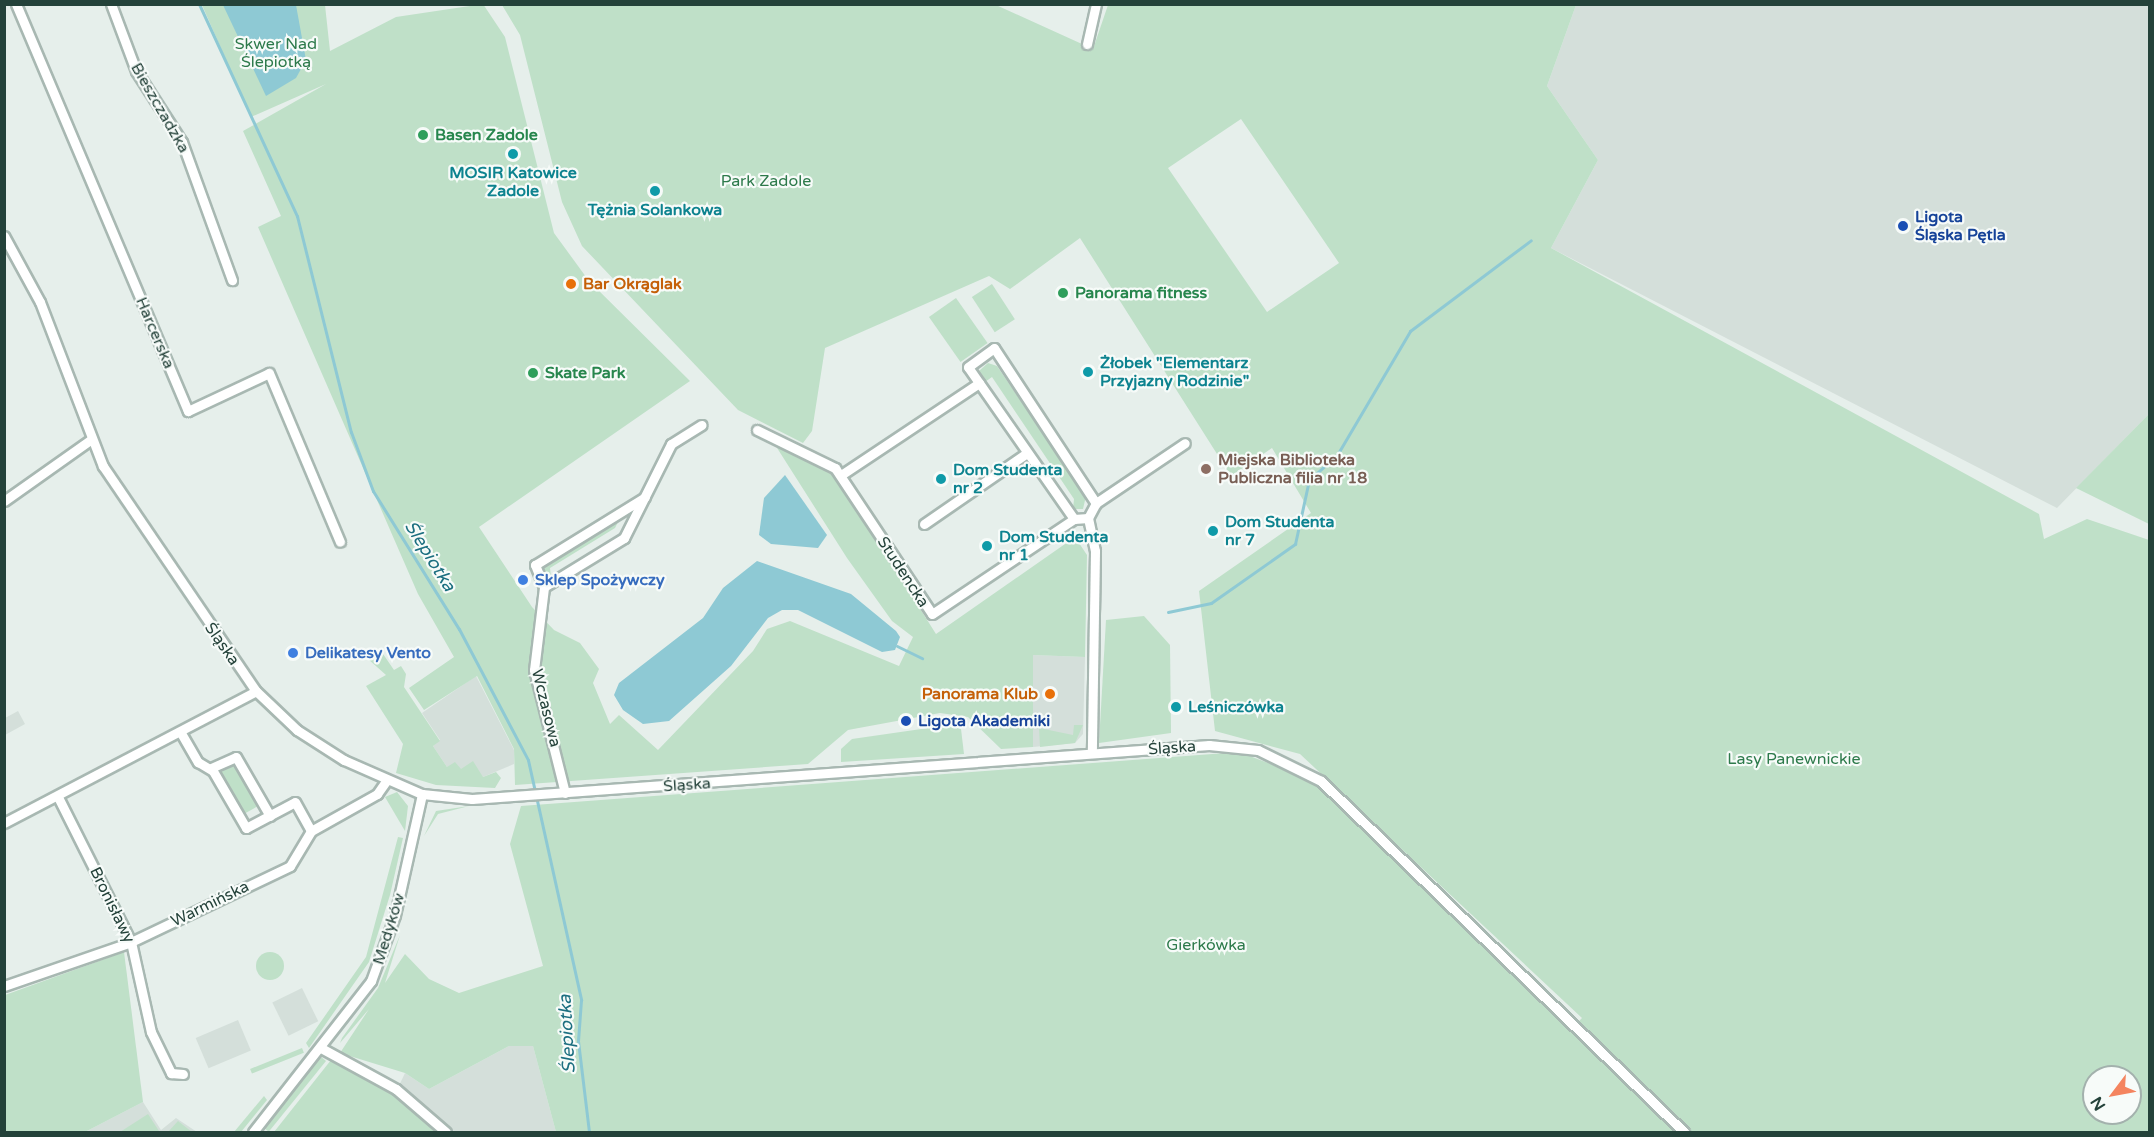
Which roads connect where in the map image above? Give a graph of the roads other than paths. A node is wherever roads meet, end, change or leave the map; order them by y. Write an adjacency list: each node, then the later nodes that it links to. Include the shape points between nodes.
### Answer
1 (16, 4): 20 (street, Harcerska, via 188,411 269,373)
2 (111, 4): 6 (street, Bieszczadzka, via 136,71 182,142)
3 (1096, 4): 4 (street)
4 (1087, 44)
5 (4, 236): 10 (street, Śląska, via 40,302)
6 (232, 280)
7 (979, 383): 12 (street); 13 (street); 16 (street, via 968,366 994,348)
8 (701, 425): 14 (street, via 671,444)
9 (757, 430): 13 (street)
10 (90, 440): 15 (street); 22 (street, Śląska)
11 (1185, 443): 16 (street)
12 (1027, 453): 18 (street); 19 (street)
13 (838, 472): 18 (street, Studencka, via 932,614)
14 (645, 497): 21 (street, via 624,538); 21 (street, Wczasowa, via 535,565)
15 (4, 501)
16 (1096, 502): 17 (street)
17 (1088, 518): 18 (street, Studencka); 24 (street, via 1095,551)
18 (1074, 519)
19 (924, 524)
20 (340, 542)
21 (544, 587): 27 (street, Wczasowa, via 534,670)
22 (256, 691): 23 (street); 26 (street, Śląska, via 318,745)
23 (181, 733): 25 (street, via 198,762); 29 (street)
24 (1092, 753): 27 (street, Śląska); 39 (street, Śląska, via 1233,745 1294,763 1322,781)
25 (211, 768): 30 (street, via 236,757); 30 (street, via 246,828)
26 (386, 781): 28 (street, Śląska); 32 (street, Warmińska, via 377,794)
27 (565, 793): 28 (street, Śląska, via 522,797)
28 (422, 794): 35 (street, Medyków, via 384,951 366,990)
29 (58, 797): 31 (street); 33 (street, Bronisławy)
30 (270, 816): 32 (street, via 295,802)
31 (4, 823)
32 (311, 831): 33 (street, Warmińska, via 290,866)
33 (131, 942): 34 (street, Warmińska); 36 (street, Bronisławy, via 151,1032 171,1073)
34 (4, 986)
35 (321, 1048): 37 (street, Medyków); 38 (street, via 396,1089)
36 (183, 1074)
37 (253, 1132)
38 (446, 1132)
39 (1684, 1132)

